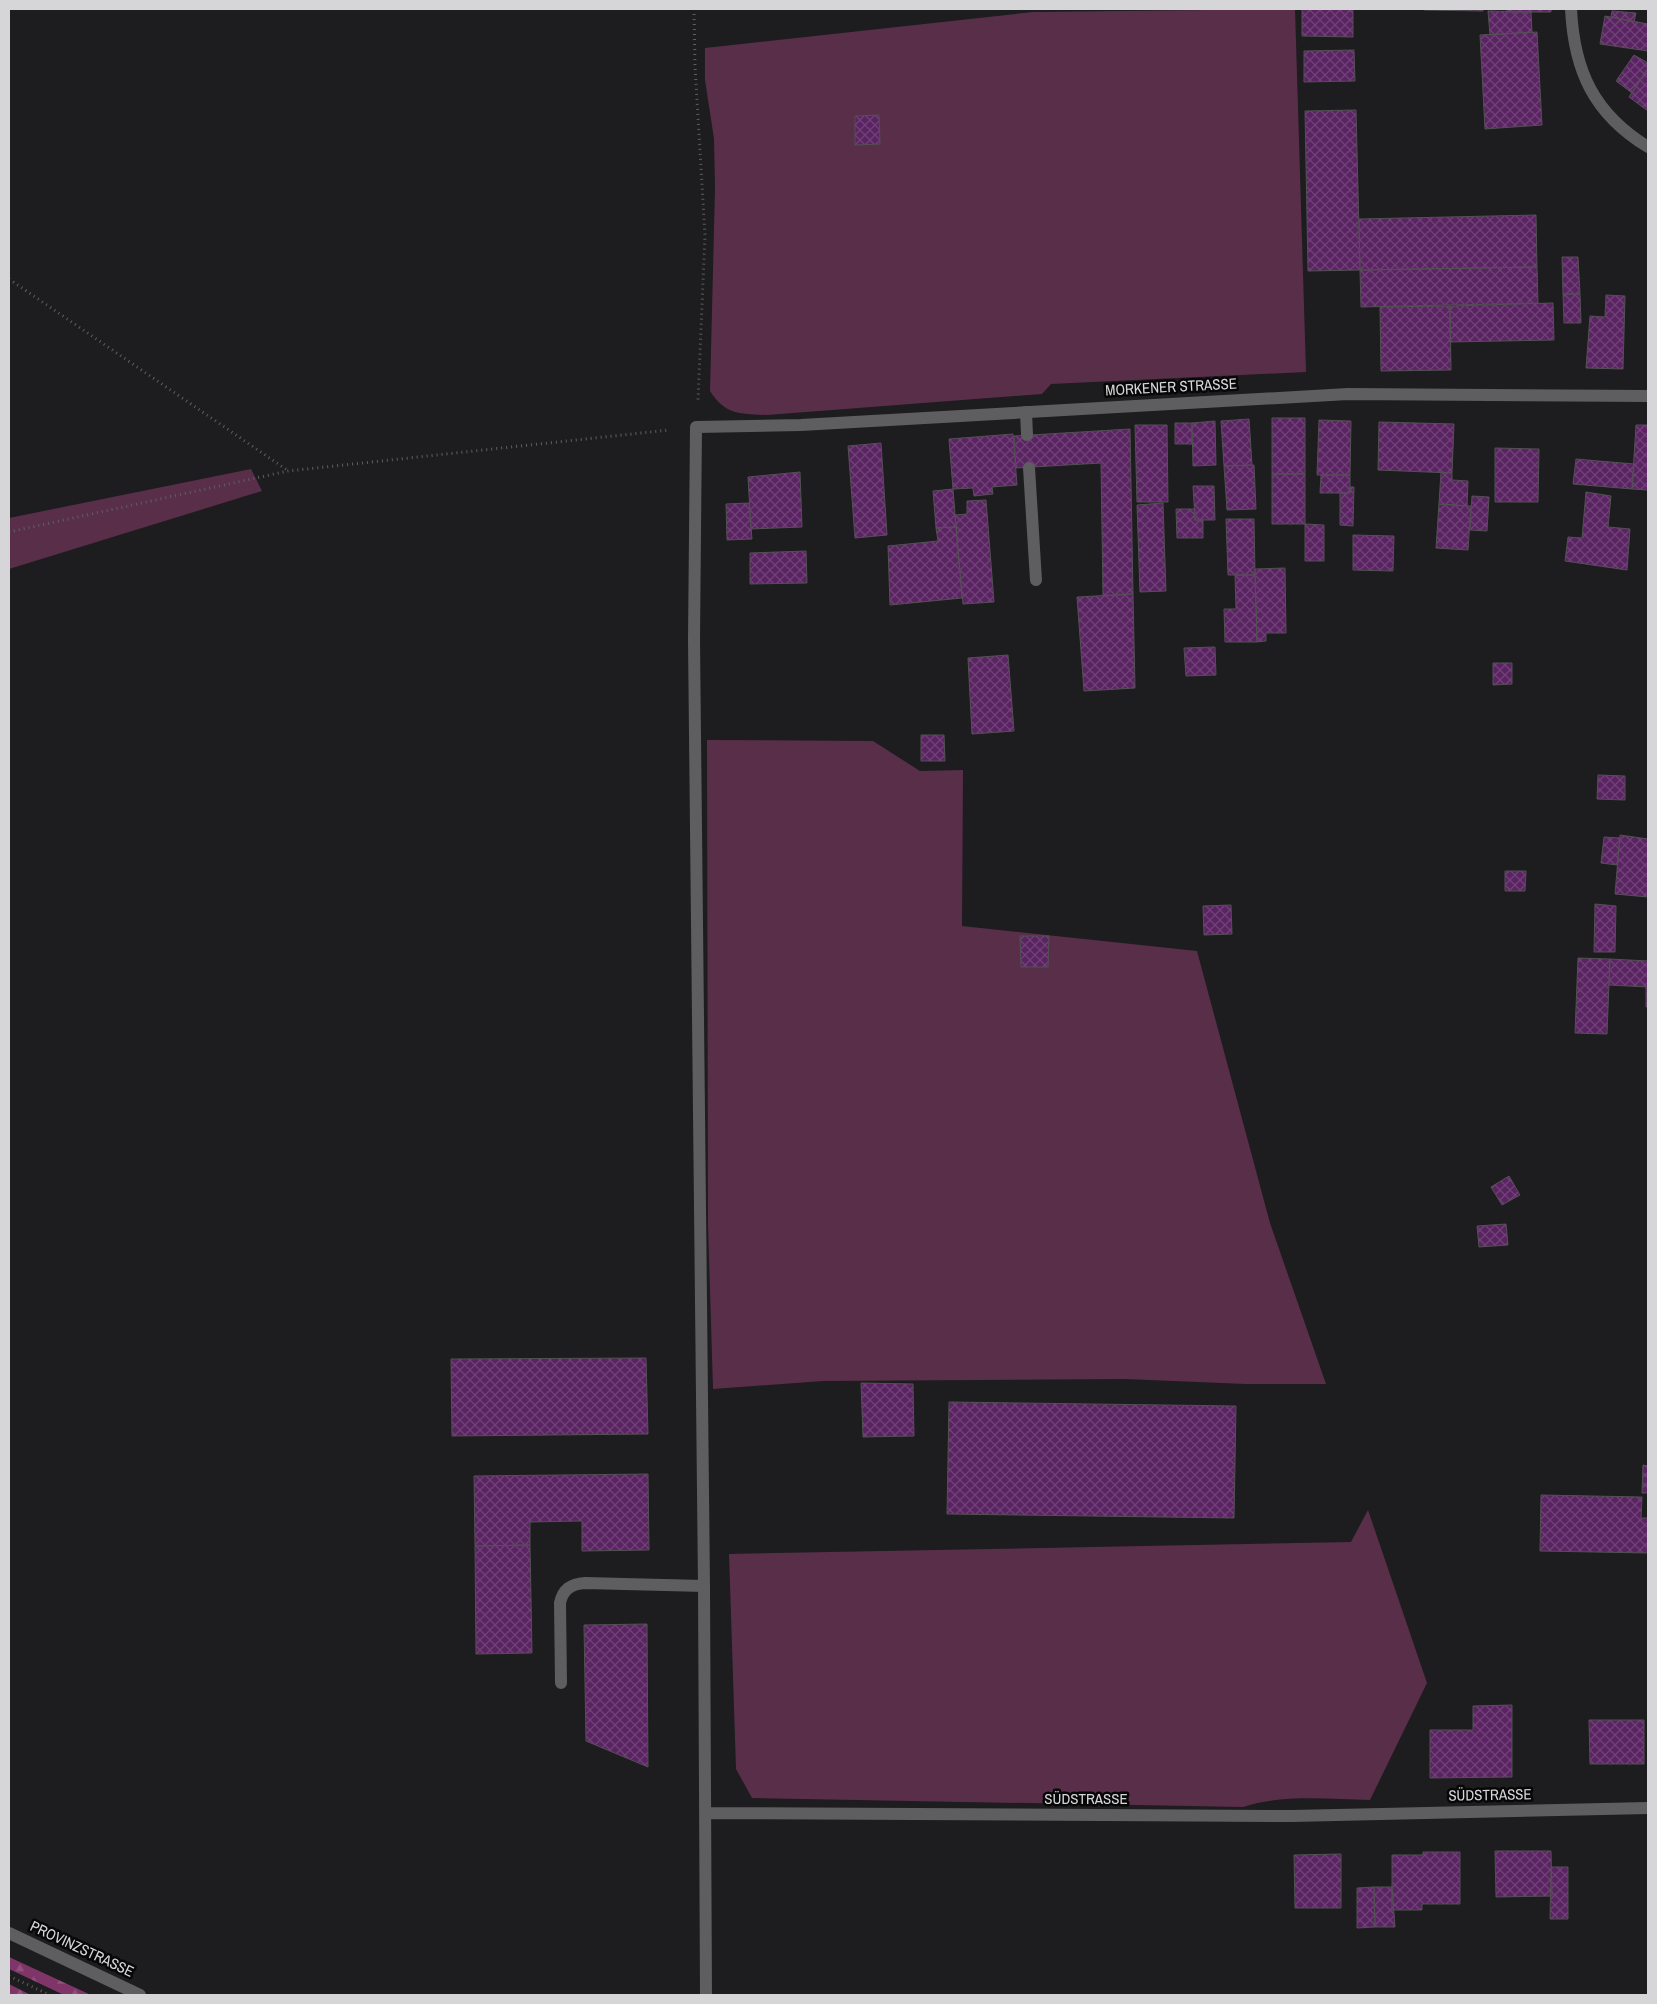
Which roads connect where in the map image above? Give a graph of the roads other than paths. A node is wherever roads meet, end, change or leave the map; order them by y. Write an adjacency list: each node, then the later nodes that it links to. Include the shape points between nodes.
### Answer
1 (1571, 9): 2 (street, via 1579,65 1590,90 1616,122)
2 (1648, 147)
3 (1648, 396): 4 (street, MORKENER STRASSE, via 1348,394)
4 (1026, 412): 5 (street); 8 (street, MORKENER STRASSE, via 801,425 696,427 696,991)
5 (1027, 435)
6 (1029, 468): 7 (street)
7 (1036, 580)
8 (704, 1586): 9 (street, via 586,1583 568,1588 560,1603); 11 (street)
9 (561, 1683)
10 (1648, 1808): 11 (street, SÜDSTRASSE, via 1292,1816)
11 (705, 1813): 14 (street)
12 (9, 1933): 13 (street, PROVINZSTRASSE)
13 (140, 1995)
14 (706, 1995)

